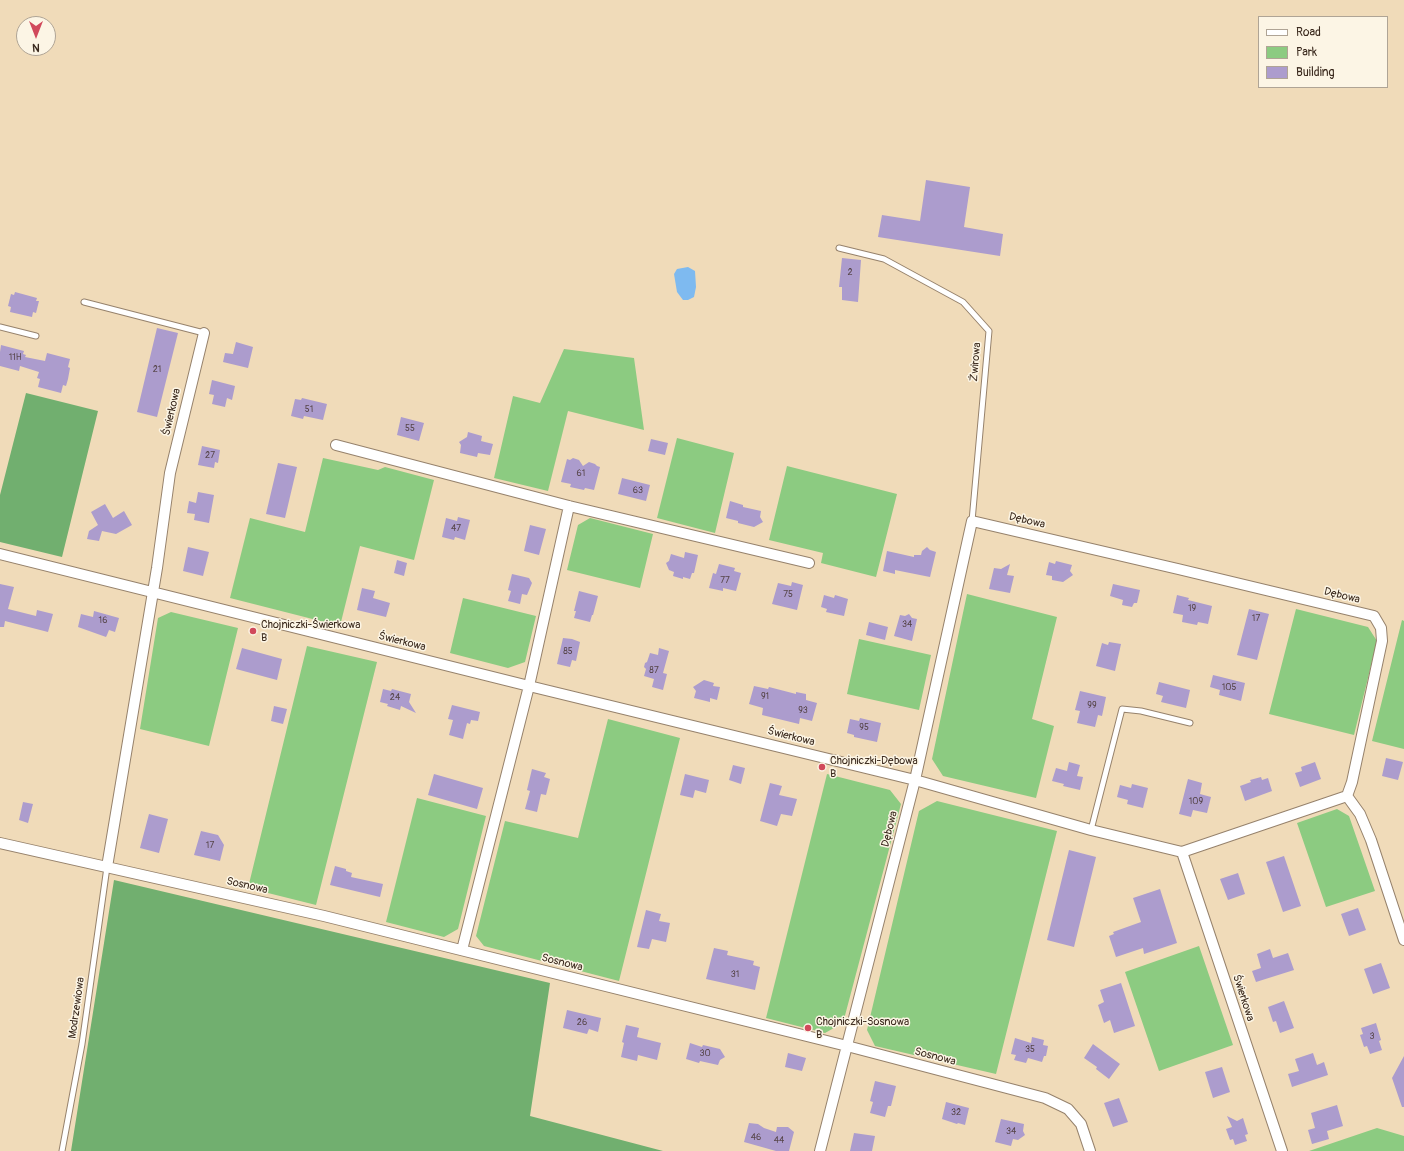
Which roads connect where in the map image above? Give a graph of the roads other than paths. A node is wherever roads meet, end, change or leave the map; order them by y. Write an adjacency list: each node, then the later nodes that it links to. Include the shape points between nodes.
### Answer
1 (839, 248): 8 (lane, Żwirowa, via 884,260 962,302 989,331)
2 (84, 302): 4 (lane)
3 (0, 327): 5 (lane)
4 (204, 333): 11 (street, Świerkowa, via 170,473)
5 (36, 336)
6 (336, 445): 7 (street)
7 (569, 506): 10 (street); 12 (street)
8 (972, 521): 14 (street, Dębowa); 15 (street, Dębowa, via 1374,616 1381,628 1382,641)
9 (0, 554): 11 (street, Świerkowa)
10 (809, 563)
11 (152, 592): 12 (street, Świerkowa); 19 (street, Świerkowa)
12 (529, 686): 14 (street, Świerkowa); 21 (street)
13 (1190, 723): 16 (lane, via 1122,709)
14 (915, 780): 16 (street, Świerkowa); 22 (street, Dębowa)
15 (1347, 796): 18 (street); 20 (street, via 1360,814 1371,840)
16 (1092, 830): 18 (street, Świerkowa)
17 (0, 842): 19 (street, Sosnowa)
18 (1182, 852): 26 (street, Świerkowa)
19 (107, 867): 21 (street, Sosnowa); 23 (lane, Modrzewiowa, via 82,1044)
20 (1404, 940)
21 (462, 950): 22 (street, Sosnowa)
22 (847, 1046): 24 (street, Dębowa); 25 (street, Sosnowa, via 1045,1098 1068,1109 1077,1119)
23 (62, 1151)
24 (820, 1151)
25 (1090, 1151)
26 (1282, 1151)

